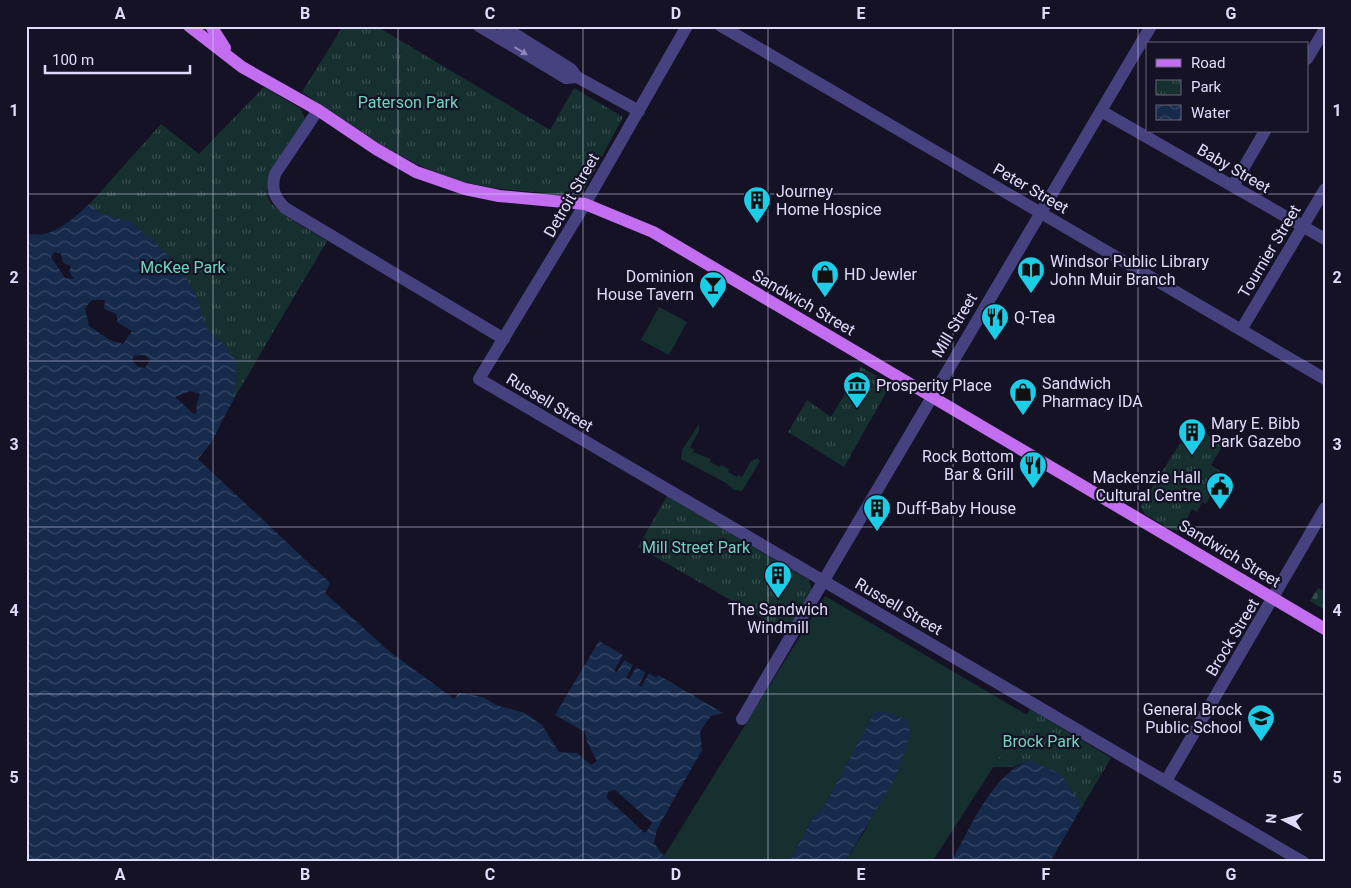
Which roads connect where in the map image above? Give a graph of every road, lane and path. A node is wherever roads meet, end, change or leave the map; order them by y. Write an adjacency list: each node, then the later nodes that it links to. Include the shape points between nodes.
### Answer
1 (189, 26): 10 (main road)
2 (211, 26): 10 (main road, via 214,35)
3 (479, 26): 11 (street, one-way to 11, via 566,78)
4 (502, 26): 11 (street, via 571,69)
5 (687, 26): 14 (street, Detroit Street)
6 (722, 26): 19 (street, Peter Street)
7 (1151, 26): 13 (street, Mill Street)
8 (1325, 30): 9 (street)
9 (1308, 57)
10 (242, 67): 12 (main road, Sandwich Street)
11 (577, 77): 14 (street)
12 (318, 110): 18 (main road, Sandwich Street, via 376,149 438,181 500,196); 23 (street, via 275,174 273,192 285,208)
13 (1101, 110): 16 (street, Baby Street); 19 (street, Mill Street)
14 (639, 111): 18 (street, Detroit Street)
15 (1264, 132): 16 (street)
16 (1233, 186): 20 (street, Baby Street)
17 (1325, 190): 20 (street, Tournier Street)
18 (585, 204): 23 (street, Detroit Street); 26 (main road, Sandwich Street, via 653,232)
19 (1040, 212): 22 (street, Peter Street); 26 (street, Mill Street)
20 (1303, 226): 21 (street, Baby Street); 22 (street, Tournier Street)
21 (1325, 239)
22 (1241, 330): 25 (street, Peter Street)
23 (504, 339): 24 (street, Detroit Street)
24 (479, 379): 28 (street, Russell Street)
25 (1325, 379)
26 (932, 395): 28 (street, Mill Street); 29 (main road, Sandwich Street)
27 (1325, 508): 29 (street, Brock Street)
28 (824, 581): 31 (street, Mill Street); 32 (street, Russell Street)
29 (1274, 598): 30 (main road, Sandwich Street); 32 (street, Brock Street)
30 (1325, 629)
31 (742, 719)
32 (1166, 781): 33 (street, Russell Street)
33 (1303, 862)

